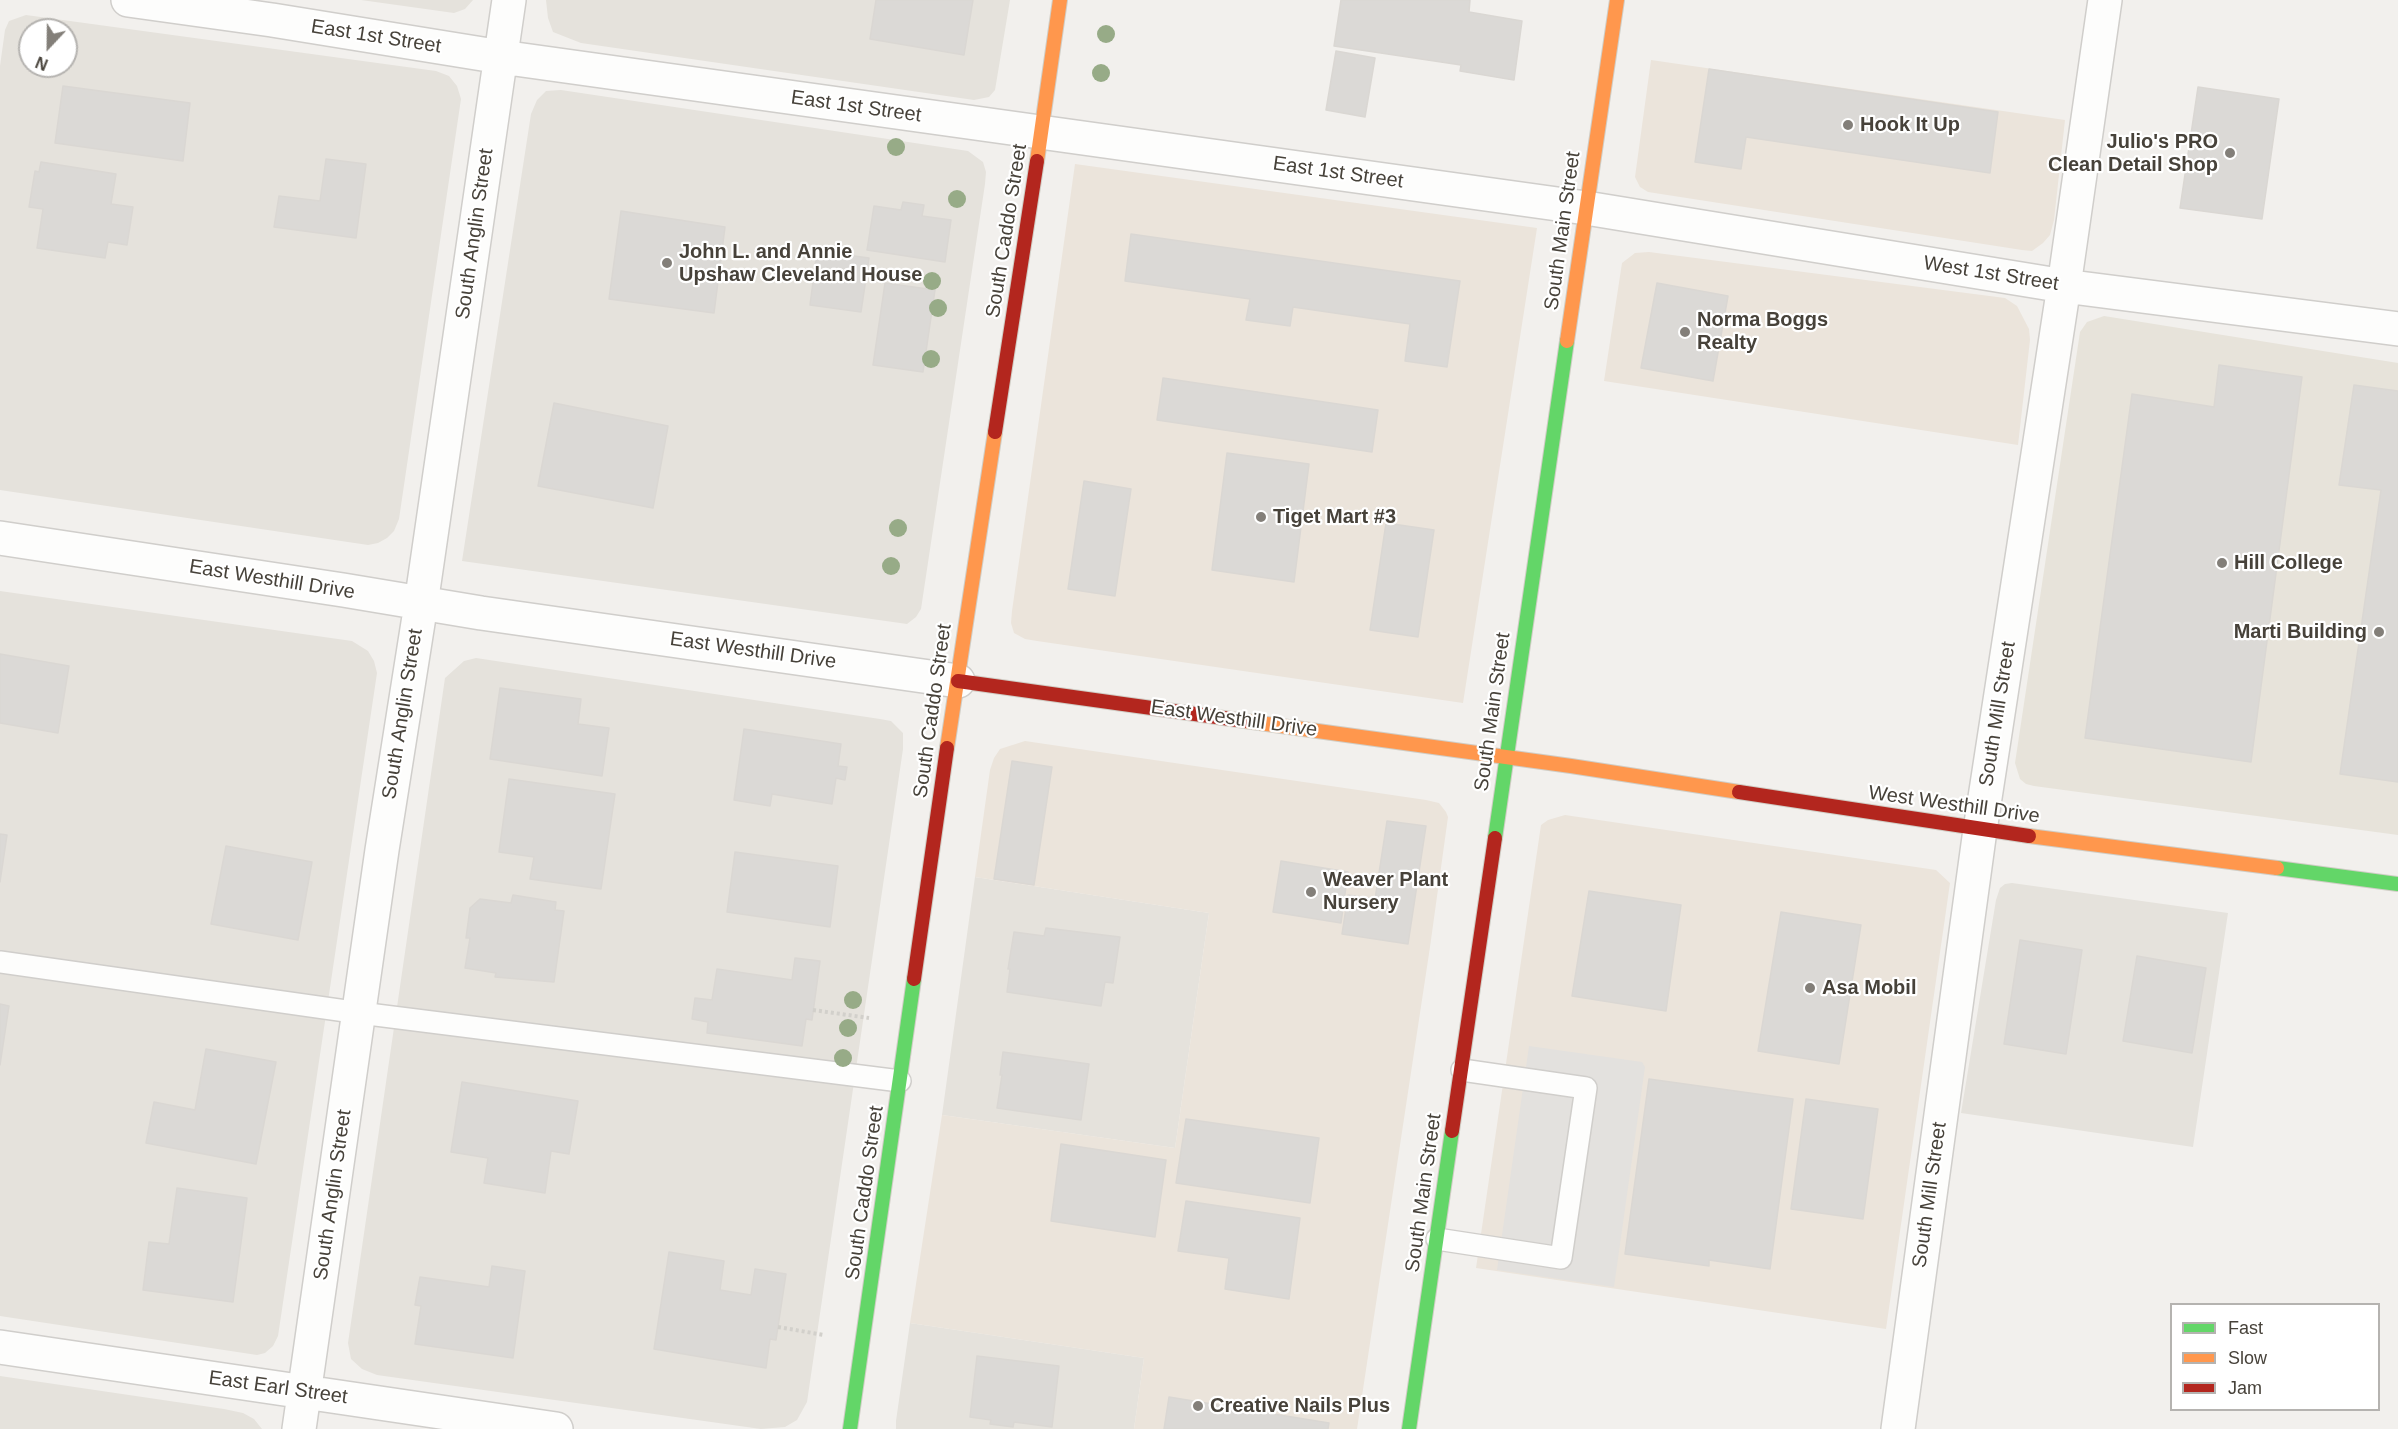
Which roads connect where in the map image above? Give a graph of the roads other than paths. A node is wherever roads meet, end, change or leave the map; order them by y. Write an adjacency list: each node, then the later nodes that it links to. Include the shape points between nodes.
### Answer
1 (128, 0): 6 (street, East 1st Street)
2 (509, 0): 6 (street, South Anglin Street)
3 (1060, 0): 7 (main road, South Caddo Street)
4 (1617, 0): 8 (main road, South Main Street)
5 (2104, 0): 9 (street, South Mill Street)
6 (501, 57): 7 (street, East 1st Street); 12 (street, South Anglin Street)
7 (1042, 132): 8 (street, East 1st Street); 13 (main road, South Caddo Street)
8 (1586, 208): 9 (street, West 1st Street); 14 (main road, South Main Street)
9 (2064, 286): 10 (street, West 1st Street); 15 (street, South Mill Street)
10 (2398, 329)
11 (0, 538): 12 (street, East Westhill Drive)
12 (421, 604): 13 (street, East Westhill Drive); 18 (street, South Anglin Street)
13 (958, 681): 14 (main road, East Westhill Drive); 20 (main road, South Caddo Street)
14 (1506, 757): 15 (main road, West Westhill Drive); 19 (main road, South Main Street)
15 (1980, 830): 16 (main road, West Westhill Drive); 28 (street, South Mill Street)
16 (2398, 884)
17 (0, 962): 18 (lane)
18 (360, 1013): 20 (lane); 23 (street, South Anglin Street)
19 (1462, 1070): 21 (main road, South Main Street); 21 (lane, via 1586,1088 1585,1100 1561,1258)
20 (900, 1081): 26 (main road, South Caddo Street)
21 (1437, 1239): 27 (main road, South Main Street)
22 (0, 1347): 23 (street, East Earl Street)
23 (304, 1392): 24 (street, South Anglin Street); 25 (street, East Earl Street)
24 (299, 1429)
25 (556, 1429)
26 (850, 1429)
27 (1409, 1429)
28 (1898, 1429)

